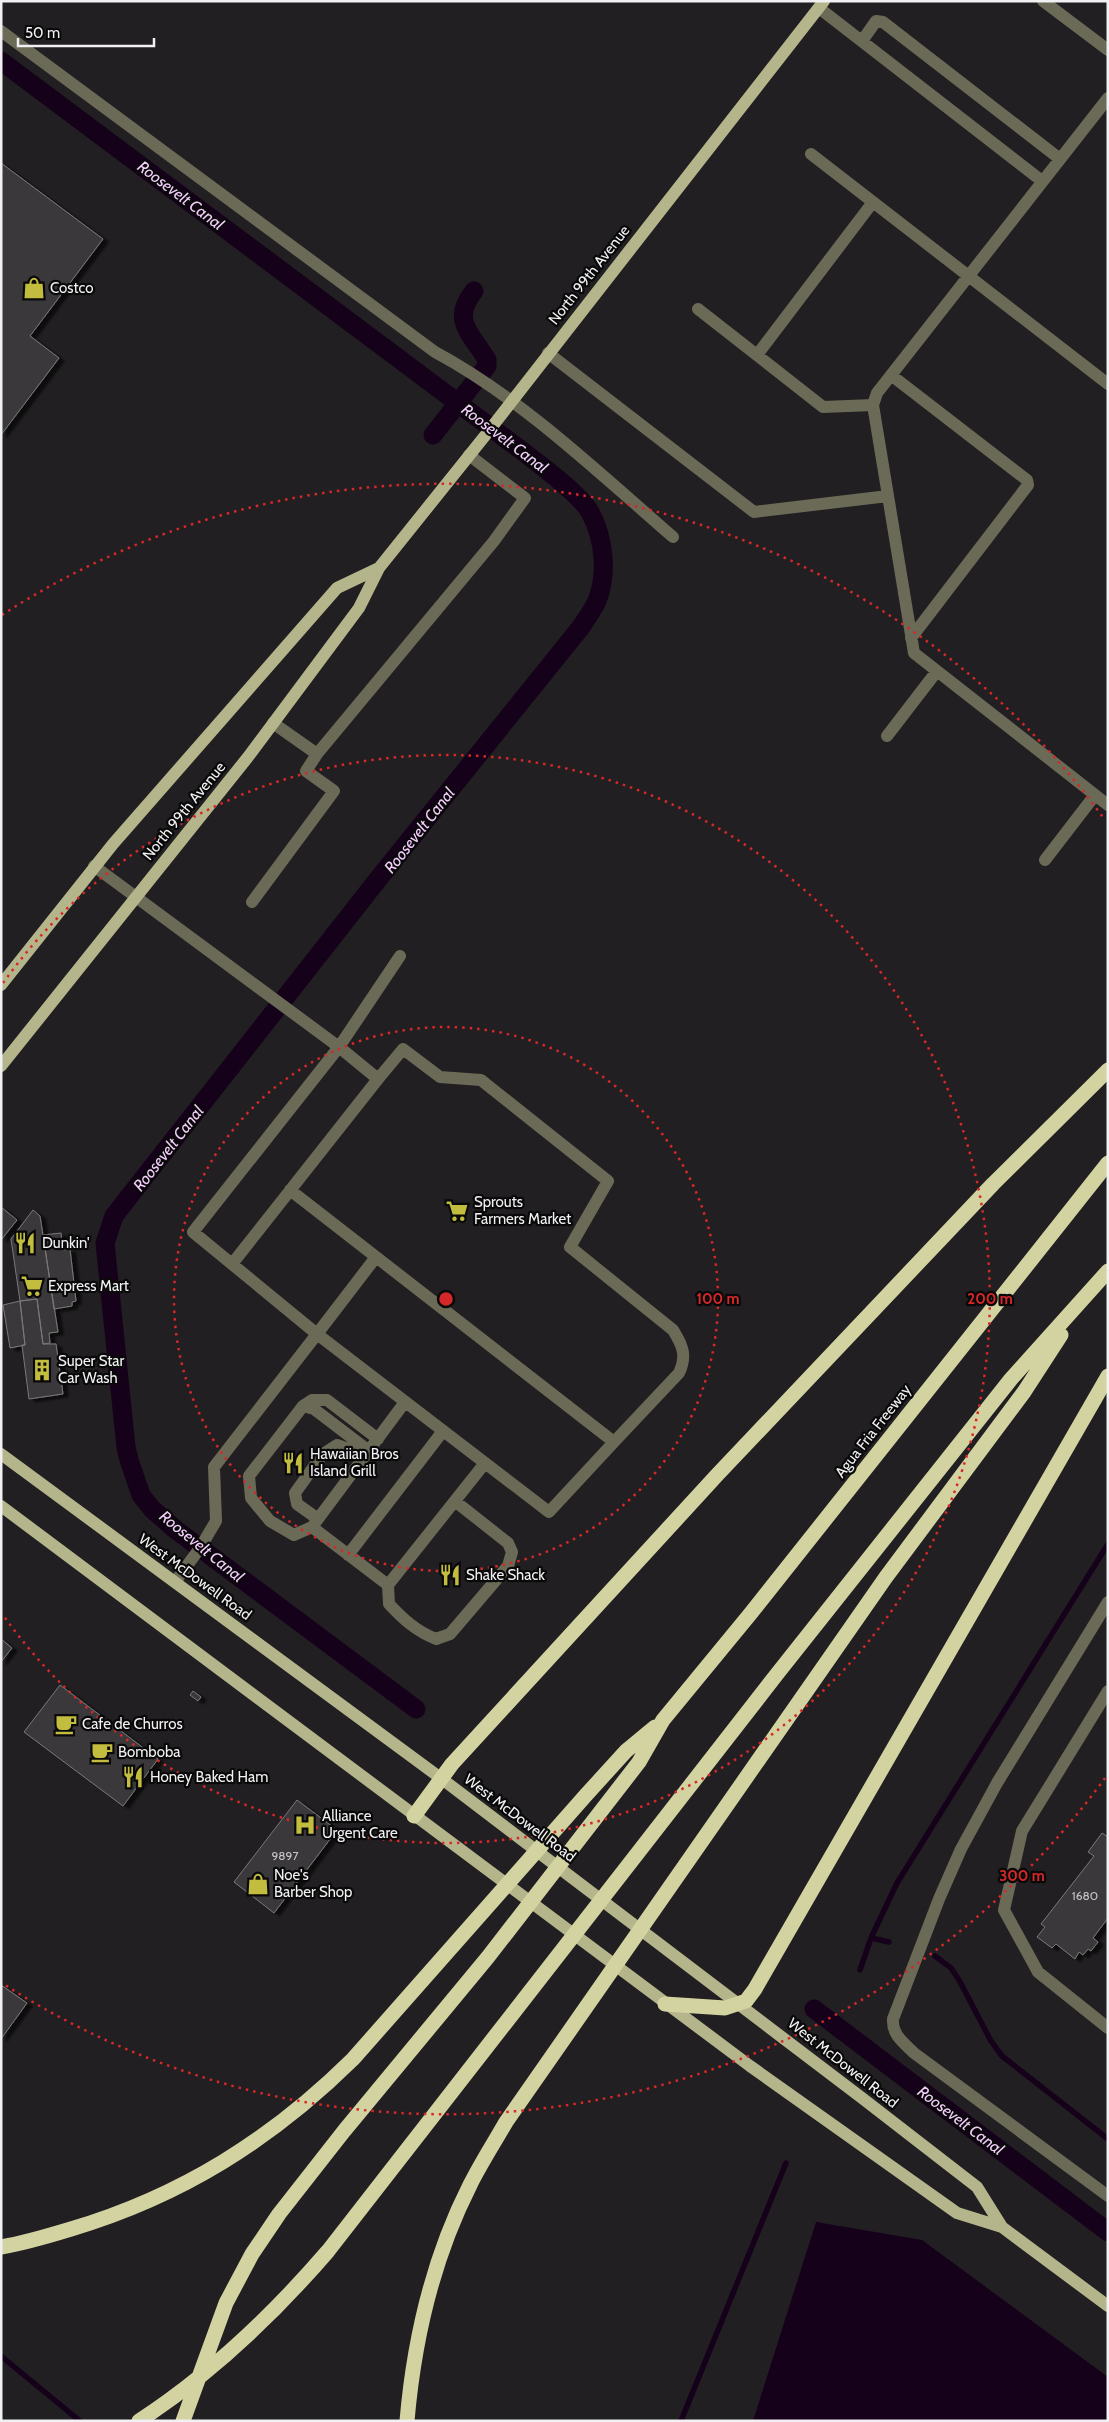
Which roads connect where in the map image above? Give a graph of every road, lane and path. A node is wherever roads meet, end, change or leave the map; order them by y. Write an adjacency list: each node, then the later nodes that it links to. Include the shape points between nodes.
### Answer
1 (1043, 1): 5 (lane)
2 (821, 4): 4 (lane); 13 (main road, North 99th Avenue)
3 (1, 31): 17 (lane, via 427,346 470,371)
4 (862, 41): 8 (lane, via 876,22 883,22); 9 (lane)
5 (1108, 50)
6 (1108, 98): 8 (lane)
7 (811, 154): 10 (lane)
8 (1060, 159): 9 (lane)
9 (1042, 181): 11 (lane)
10 (873, 202): 11 (lane); 14 (lane)
11 (968, 276): 15 (lane); 16 (lane)
12 (698, 309): 14 (lane)
13 (548, 353): 17 (main road, North 99th Avenue); 20 (lane, via 754,512)
14 (756, 355): 18 (lane, via 823,407)
15 (891, 375): 18 (lane, via 877,393); 23 (lane, via 1027,480 1028,485)
16 (1108, 384)
17 (510, 402): 19 (main road, North 99th Avenue); 21 (lane, via 580,456)
18 (873, 405): 20 (lane)
19 (469, 455): 22 (main road, North 99th Avenue); 27 (lane, via 525,498 494,541)
20 (888, 496): 23 (lane)
21 (673, 537)
22 (379, 568): 25 (main road, North 99th Avenue, via 359,608); 31 (main road, North 99th Avenue, via 337,588)
23 (911, 638): 24 (lane, via 914,654)
24 (937, 671): 26 (lane); 28 (lane)
25 (273, 723): 27 (lane); 32 (main road, North 99th Avenue)
26 (887, 736)
27 (317, 754): 33 (lane, via 306,770 334,791)
28 (1095, 795): 29 (lane); 30 (lane)
29 (1108, 805)
30 (1045, 860)
31 (94, 866): 32 (lane); 35 (main road, North 99th Avenue)
32 (135, 896): 36 (lane); 37 (main road, North 99th Avenue)
33 (252, 902)
34 (400, 956): 36 (lane)
35 (1, 985)
36 (339, 1047): 39 (lane); 43 (lane, via 193,1232)
37 (1, 1066)
38 (1108, 1070): 65 (highway, via 993,1184 717,1475 452,1764)
39 (378, 1079): 41 (lane); 52 (lane, via 403,1049 440,1077 481,1080 608,1181 570,1248 673,1330 681,1343 685,1361 679,1373)
40 (1108, 1163): 64 (highway, Agua Fria Freeway)
41 (290, 1190): 42 (lane); 43 (lane)
42 (376, 1257): 46 (lane); 52 (lane)
43 (232, 1264): 46 (lane)
44 (1108, 1271): 45 (highway)
45 (1086, 1296): 74 (highway, via 1011,1378 328,2251 274,2311 235,2347 174,2398); 76 (highway, via 1024,1392 886,1577 506,2122 470,2186 436,2268 414,2362)
46 (317, 1334): 48 (lane); 60 (lane, via 214,1467 216,1521)
47 (1108, 1376): 68 (highway, via 755,1989)
48 (404, 1402): 50 (lane); 51 (lane)
49 (303, 1406): 51 (lane, via 312,1400 327,1400); 54 (lane, via 314,1408); 58 (lane, via 249,1476 251,1498 270,1521 294,1535)
50 (443, 1431): 55 (lane); 59 (lane)
51 (378, 1439): 54 (lane)
52 (614, 1442): 55 (lane, via 549,1512)
53 (1, 1454): 60 (main road, West McDowell Road)
54 (366, 1455): 58 (lane); 58 (lane, via 338,1445 323,1454 295,1493 297,1504)
55 (485, 1463): 56 (lane)
56 (456, 1502): 61 (lane); 61 (lane, via 508,1543 512,1552 508,1566 450,1634 436,1639 404,1620 389,1604)
57 (1, 1506): 66 (main road, West McDowell Road)
58 (315, 1523): 59 (lane)
59 (348, 1555): 61 (lane)
60 (174, 1582): 65 (main road, West McDowell Road)
61 (388, 1585)
62 (1108, 1602): 70 (lane, via 997,1783 961,1849 892,2027 894,2033 920,2057)
63 (1108, 1691): 69 (lane, via 1022,1832 1004,1910 1038,1972)
64 (663, 1720): 72 (highway, via 626,1751 354,2058 273,2130 176,2189 90,2223); 75 (highway, via 639,1762 603,1810 279,2214 226,2302)
65 (442, 1779): 66 (highway); 68 (main road, West McDowell Road)
66 (414, 1816): 67 (main road, West McDowell Road)
67 (664, 2004): 68 (highway, via 725,2008); 71 (main road, West McDowell Road, via 956,2212)
68 (740, 2004): 71 (main road, West McDowell Road, via 977,2187)
69 (1107, 2025)
70 (1108, 2196)
71 (1002, 2227): 73 (main road, West McDowell Road)
72 (1, 2247)
73 (1108, 2306)
74 (139, 2421)
75 (183, 2421)
76 (407, 2421)

